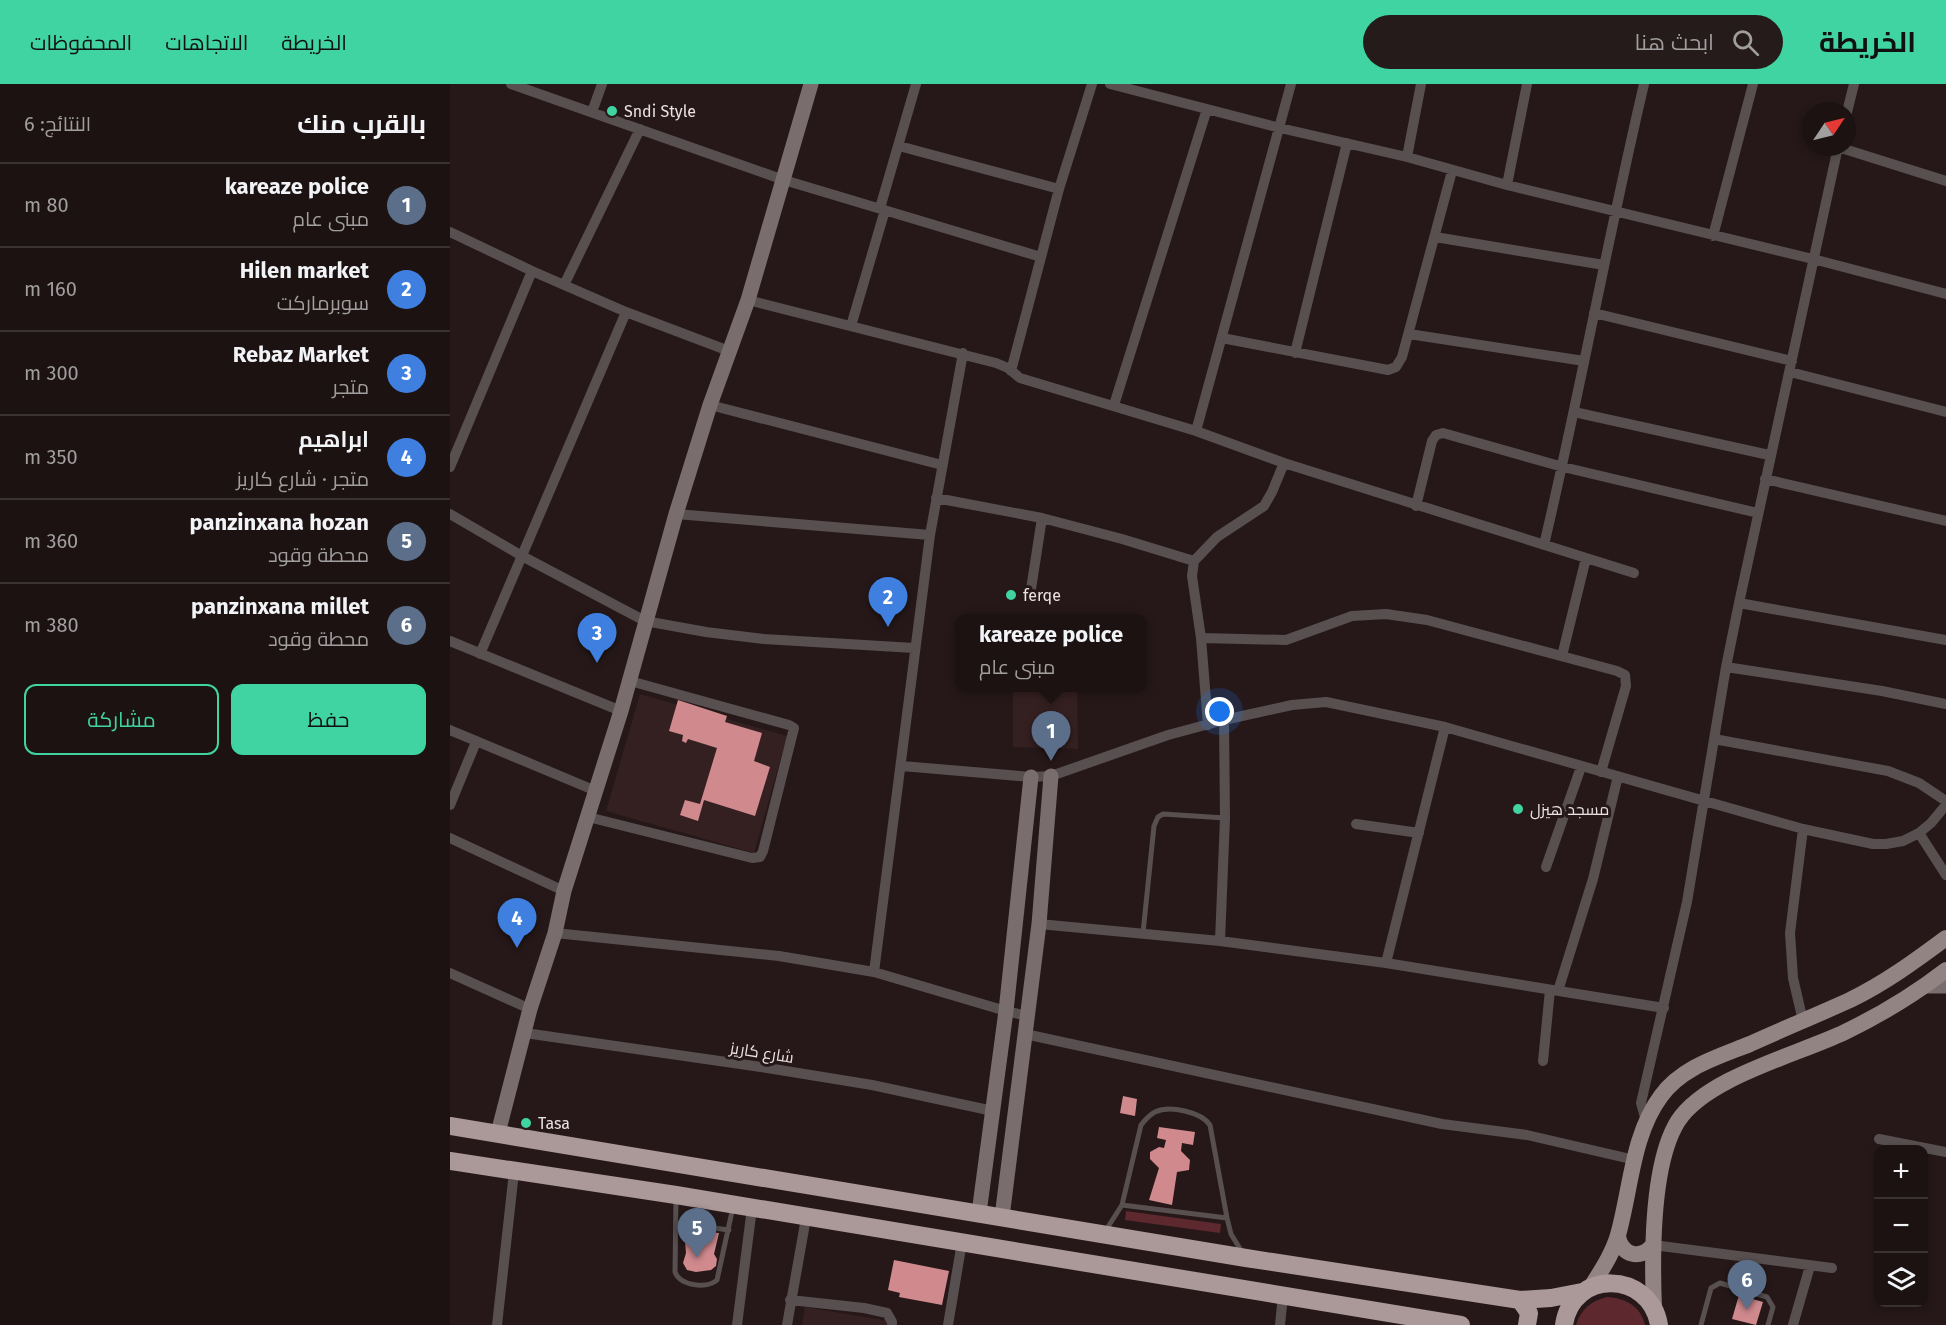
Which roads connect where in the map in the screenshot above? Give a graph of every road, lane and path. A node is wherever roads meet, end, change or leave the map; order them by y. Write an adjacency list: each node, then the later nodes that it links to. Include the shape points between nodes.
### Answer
1 (511, 84): 15 (street)
2 (602, 84): 15 (street)
3 (811, 84): 24 (street)
4 (916, 84): 19 (street)
5 (1092, 84): 27 (street)
6 (1110, 84): 14 (street)
7 (1292, 84): 16 (street)
8 (1421, 84): 22 (street)
9 (1527, 84): 26 (street)
10 (1644, 84): 29 (street)
11 (1753, 84): 31 (street)
12 (1854, 84): 13 (street)
13 (1850, 102)
14 (1207, 109): 16 (street); 52 (street)
15 (592, 112): 17 (street)
16 (1280, 128): 18 (street); 44 (street)
17 (640, 129): 24 (street); 37 (street)
18 (1347, 144): 22 (street); 46 (street)
19 (898, 146): 27 (street); 28 (street)
20 (1856, 153): 25 (street)
21 (1836, 156): 34 (street)
22 (1407, 157): 23 (street)
23 (1452, 171): 26 (street); 32 (street)
24 (784, 180): 28 (street); 39 (street)
25 (1946, 181)
26 (1507, 185): 29 (street)
27 (1059, 189): 33 (street)
28 (883, 209): 33 (street); 42 (street)
29 (1614, 211): 31 (street); 35 (street)
30 (450, 232): 36 (street)
31 (1713, 236): 34 (street)
32 (1435, 237): 35 (street); 43 (street)
33 (1041, 257): 50 (street)
34 (1813, 259): 38 (street); 49 (street)
35 (1604, 265): 41 (street)
36 (532, 271): 37 (street); 59 (street)
37 (565, 283): 40 (street)
38 (1946, 294)
39 (748, 300): 42 (street); 45 (street)
40 (626, 312): 45 (street); 71 (street)
41 (1594, 313): 48 (street); 49 (street)
42 (851, 326): 47 (street)
43 (1409, 334): 46 (street, via 1400,362 1388,369); 48 (street)
44 (1222, 338): 46 (street); 55 (street)
45 (729, 351): 51 (street)
46 (1295, 352)
47 (963, 353): 50 (street); 58 (street)
48 (1584, 361): 53 (street)
49 (1791, 367): 54 (street); 56 (street)
50 (1011, 371): 52 (street, via 1020,378)
51 (710, 405): 58 (street); 66 (street)
52 (1114, 405): 55 (street)
53 (1574, 412): 56 (street); 60 (street)
54 (1946, 412)
55 (1196, 431): 57 (street)
56 (1770, 456): 61 (street)
57 (1284, 463): 63 (street); 73 (street, via 1264,506 1217,537)
58 (942, 465): 62 (street)
59 (450, 467)
60 (1563, 467): 63 (street, via 1439,434 1432,441); 64 (street); 70 (street)
61 (1765, 479): 64 (street); 68 (street)
62 (936, 498): 67 (street); 69 (street)
63 (1416, 506): 70 (street)
64 (1758, 513): 76 (street)
65 (450, 514): 71 (street)
66 (676, 514): 69 (street); 77 (street)
67 (1042, 518): 73 (street); 75 (street)
68 (1946, 521)
69 (930, 535): 81 (street)
70 (1544, 545): 72 (street)
71 (522, 556): 77 (street); 82 (street)
72 (1586, 558): 74 (street); 83 (street)
73 (1194, 561): 78 (street, via 1192,576)
74 (1634, 573)
75 (1030, 588)
76 (1739, 603): 79 (street); 84 (street)
77 (645, 621): 81 (street, via 764,639); 85 (street)
78 (1201, 638): 83 (street, via 1286,640 1352,616 1386,614 1427,620); 89 (street)
79 (1946, 640)
80 (450, 641): 82 (street)
81 (914, 648): 94 (street)
82 (480, 654): 87 (street)
83 (1562, 656): 96 (street, via 1621,672 1627,680)
84 (1726, 667): 86 (street); 92 (street)
85 (630, 681): 87 (street); 104 (street, via 794,728 763,852 752,858)
86 (1946, 704)
87 (621, 711): 100 (street)
88 (1224, 720): 89 (street); 90 (street, via 1326,702); 105 (street)
89 (1208, 725): 97 (street)
90 (1445, 727): 95 (street); 108 (street)
91 (450, 730): 93 (street)
92 (1714, 739): 101 (street); 102 (street, via 1888,771 1919,783)
93 (476, 742): 100 (street); 103 (street)
94 (902, 766): 99 (street); 121 (street)
95 (1581, 767): 96 (street); 111 (street)
96 (1601, 772): 98 (street)
97 (1051, 776): 99 (street); 114 (street)
98 (1618, 776): 101 (street); 125 (street, via 1593,879)
99 (1031, 777): 128 (street)
100 (596, 791): 104 (street)
101 (1704, 801): 107 (street); 126 (street)
102 (1946, 803): 109 (street)
103 (450, 805)
104 (588, 817): 113 (street)
105 (1225, 819): 116 (lane, via 1163,814 1158,817); 118 (street)
106 (1356, 824): 108 (street)
107 (1803, 829): 109 (street, via 1873,844 1903,841); 130 (street, via 1790,933 1793,978)
108 (1419, 833): 119 (street)
109 (1919, 833): 112 (street)
110 (450, 838): 113 (street)
111 (1546, 867)
112 (1946, 875)
113 (564, 891): 115 (street)
114 (1038, 924): 116 (street); 129 (street)
115 (555, 933): 121 (street, via 779,956); 127 (street)
116 (1143, 933): 118 (street)
117 (1946, 938): 130 (main road, via 1878,986)
118 (1220, 940): 119 (street)
119 (1386, 963): 125 (street)
120 (1946, 970): 124 (main road)
121 (874, 972): 128 (street)
122 (450, 973): 127 (street)
123 (1946, 986): 124 (street)
124 (1924, 987): 156 (main road, via 1844,1032 1730,1080 1698,1098 1678,1121 1666,1150)
125 (1554, 990): 126 (street); 133 (street)
126 (1664, 1008): 135 (street, via 1641,1103)
127 (530, 1010): 131 (street)
128 (1006, 1011): 129 (street); 134 (street)
129 (1027, 1016): 132 (street)
130 (1803, 1021): 135 (main road, via 1690,1070 1662,1094)
131 (525, 1033): 134 (street, شارع كاريز, via 761,1066); 137 (street)
132 (1025, 1034): 140 (street, via 1442,1124 1527,1135); 148 (street)
133 (1544, 1060)
134 (993, 1111): 147 (street)
135 (1646, 1121): 140 (main road)
136 (450, 1126): 137 (highway)
137 (498, 1134): 147 (highway)
138 (1879, 1139): 139 (street)
139 (1946, 1152)
140 (1635, 1160): 154 (main road)
141 (450, 1161): 142 (highway)
142 (514, 1172): 143 (highway); 166 (street)
143 (676, 1195): 144 (highway); 151 (lane)
144 (734, 1205): 146 (highway); 152 (lane)
145 (1122, 1205): 150 (lane); 150 (lane, via 1141,1125 1155,1112 1173,1110 1201,1117 1210,1125); 153 (lane)
146 (752, 1208): 149 (highway); 167 (street)
147 (979, 1213): 148 (highway)
148 (1002, 1217): 153 (highway)
149 (806, 1218): 155 (highway); 162 (street)
150 (1227, 1218): 157 (lane)
151 (676, 1222): 152 (lane); 152 (lane, via 675,1272 678,1280 686,1283 711,1284 717,1280)
152 (729, 1230)
153 (1104, 1233): 157 (highway)
154 (1618, 1237): 156 (main road, via 1622,1248 1633,1255 1644,1253); 160 (main road)
155 (962, 1242): 161 (highway); 170 (street)
156 (1653, 1245): 158 (street); 164 (main road)
157 (1246, 1258): 163 (highway)
158 (1810, 1266): 159 (street); 178 (street)
159 (1832, 1268)
160 (1586, 1290): 163 (highway); 164 (highway, via 1605,1283 1633,1288 1645,1297); 174 (highway, via 1567,1311)
161 (1283, 1295): 165 (highway); 171 (street)
162 (790, 1300): 168 (street); 169 (street, via 887,1312)
163 (1520, 1300): 173 (highway, via 1529,1313)
164 (1657, 1318): 175 (highway)
165 (1388, 1319): 172 (highway)
166 (497, 1325)
167 (737, 1325)
168 (787, 1325)
169 (892, 1325)
170 (948, 1325)
171 (1280, 1325)
172 (1461, 1325)
173 (1527, 1325)
174 (1564, 1325)
175 (1676, 1325)
176 (1701, 1325): 177 (lane, via 1711,1288 1720,1283 1767,1297 1773,1307)
177 (1768, 1325)
178 (1793, 1325)

